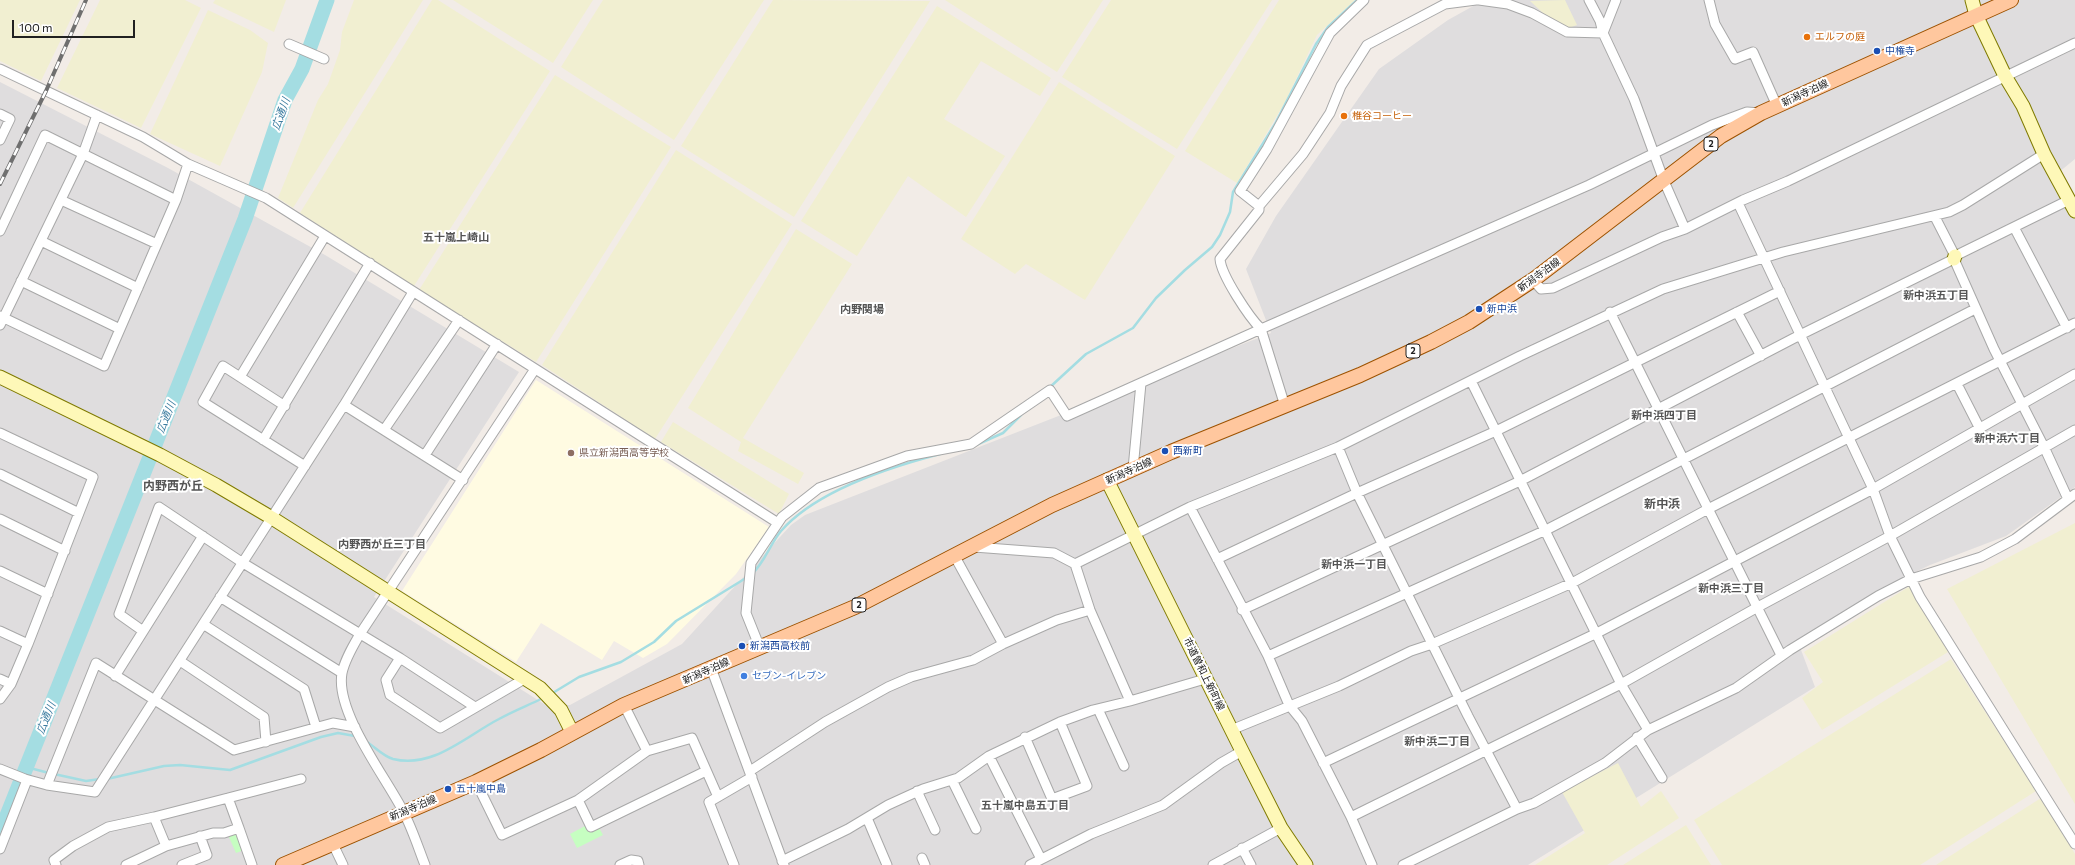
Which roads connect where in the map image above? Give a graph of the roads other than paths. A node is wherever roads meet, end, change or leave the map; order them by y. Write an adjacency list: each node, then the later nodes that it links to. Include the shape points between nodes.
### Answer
1 (1364, 0): 29 (street, via 1330,33 1267,149 1240,191)
2 (1477, 0): 8 (street); 10 (street, via 1508,4 1532,13 1567,32)
3 (1589, 0): 10 (street)
4 (1616, 0): 10 (street)
5 (1709, 0): 16 (street, via 1715,24 1735,59 1753,52)
6 (1972, 0): 9 (street)
7 (2011, 0): 9 (main road, 新潟寺泊線 / 2)
8 (1444, 2): 29 (street, via 1367,45 1341,86 1330,113 1303,154)
9 (1976, 15): 15 (street); 16 (main road, 新潟寺泊線 / 2)
10 (1603, 33): 21 (street, via 1634,99)
11 (2075, 43): 15 (street)
12 (288, 44): 13 (street)
13 (322, 58)
14 (0, 69): 19 (street)
15 (2005, 76): 23 (street, via 2023,106); 28 (street, via 1877,140)
16 (1777, 106): 18 (main road, 新潟寺泊線 / 2)
17 (0, 114): 20 (street, via 10,119)
18 (1761, 114): 21 (street, via 1747,112); 25 (main road, 新潟寺泊線 / 2, via 1721,136)
19 (97, 115): 22 (street); 24 (street, via 143,137)
20 (0, 140)
21 (1654, 153): 25 (street); 53 (street, via 1589,185)
22 (83, 154): 26 (street); 27 (street); 34 (street, via 45,135)
23 (2044, 154): 30 (street); 31 (street, via 1963,205)
24 (188, 164): 27 (street); 35 (street, via 260,196)
25 (1664, 181): 33 (street); 41 (main road, 新潟寺泊線 / 2)
26 (61, 200): 36 (street); 37 (street)
27 (176, 200): 37 (street)
28 (1738, 203): 33 (street); 38 (street)
29 (1259, 206): 53 (street, via 1259,210 1220,259 1234,290 1253,321)
30 (2072, 206): 32 (street)
31 (1935, 217): 38 (street); 39 (street)
32 (2015, 228): 39 (street); 51 (street)
33 (1685, 229): 41 (street, via 1662,237 1553,288 1541,289)
34 (0, 231)
35 (326, 236): 40 (street); 62 (street)
36 (41, 241): 42 (street); 43 (street)
37 (156, 244): 43 (street)
38 (1764, 258): 44 (street); 47 (street, via 1663,289)
39 (1955, 258): 46 (street); 54 (street)
40 (370, 263): 45 (street); 69 (street)
41 (1533, 280): 70 (main road, 新潟寺泊線 / 2, via 1469,322 1431,342)
42 (21, 281): 49 (street); 52 (street)
43 (138, 288): 52 (street)
44 (1780, 291): 48 (street); 54 (street)
45 (413, 292): 50 (street); 68 (street)
46 (1975, 310): 57 (street); 66 (street)
47 (1610, 312): 58 (street); 63 (street)
48 (1737, 312): 56 (street); 58 (street)
49 (1, 320): 52 (street, via 104,366)
50 (458, 320): 55 (street); 73 (street)
51 (2071, 325): 57 (street)
52 (120, 329)
53 (1261, 329): 64 (street); 70 (street)
54 (1800, 335): 56 (street); 66 (street)
55 (496, 344): 59 (street); 81 (street)
56 (1761, 356): 71 (street)
57 (2002, 361): 65 (street); 67 (street)
58 (1635, 363): 71 (street); 75 (street)
59 (535, 369): 86 (street); 97 (street)
60 (2075, 374): 67 (street)
61 (0, 377): 95 (street, via 160,455)
62 (240, 377): 69 (street); 78 (street, via 223,366 203,402)
63 (1471, 381): 75 (street); 79 (street)
64 (1141, 383): 84 (street); 97 (street, via 1067,416 1050,390 971,444 907,456 819,488)
65 (1957, 384): 72 (street); 77 (street)
66 (1825, 387): 77 (street); 82 (street)
67 (2023, 404): 72 (street); 80 (street)
68 (344, 405): 73 (street); 83 (street)
69 (285, 406): 78 (street)
70 (1284, 406): 84 (main road, 新潟寺泊線 / 2)
71 (1658, 410): 82 (street); 88 (street)
72 (1980, 428): 89 (street)
73 (384, 430): 81 (street)
74 (2075, 430): 80 (street)
75 (1496, 431): 88 (street); 90 (street)
76 (0, 433): 94 (street, via 93,477)
77 (1849, 438): 89 (street); 93 (street)
78 (263, 440): 83 (street)
79 (1338, 447): 90 (street); 92 (street)
80 (2045, 449): 91 (street); 101 (street)
81 (424, 455): 86 (street)
82 (1684, 458): 93 (street); 98 (street)
83 (305, 466): 95 (street)
84 (1133, 469): 87 (main road, 新潟寺泊線 / 2)
85 (0, 474): 94 (street)
86 (463, 480): 113 (street)
87 (1108, 480): 99 (street, 市道曽和上新町線); 103 (main road, 新潟寺泊線 / 2)
88 (1520, 481): 98 (street); 102 (street)
89 (1873, 490): 101 (street); 107 (street)
90 (1357, 493): 102 (street); 106 (street)
91 (2071, 497): 111 (street, via 2015,540 1981,557)
92 (1190, 506): 99 (street); 106 (street)
93 (1708, 509): 107 (street); 112 (street)
94 (79, 513): 104 (street)
95 (272, 518): 108 (street); 113 (street)
96 (0, 519): 104 (street)
97 (778, 523): 128 (street, via 751,563 746,613)
98 (1546, 530): 112 (street); 114 (street)
99 (1135, 535): 109 (street); 138 (street, 市道曽和上新町線)
100 (203, 536): 108 (street); 122 (street); 122 (street, via 159,507 119,614)
101 (1890, 536): 111 (street); 117 (street)
102 (1383, 544): 114 (street); 119 (street)
103 (970, 547): 105 (main road, 新潟寺泊線 / 2); 109 (street, via 1054,553)
104 (65, 551): 115 (street)
105 (954, 555): 126 (street); 128 (main road, 新潟寺泊線 / 2, via 855,607)
106 (1217, 559): 119 (street)
107 (1734, 562): 117 (street); 123 (street)
108 (243, 563): 116 (street); 124 (street)
109 (1075, 564): 118 (street)
110 (0, 571): 115 (street)
111 (1911, 579): 130 (street, via 1878,596); 188 (street)
112 (1572, 583): 123 (street); 127 (street)
113 (388, 592): 124 (street); 136 (street)
114 (1407, 593): 127 (street); 129 (street)
115 (48, 594): 125 (street)
116 (220, 597): 120 (street); 134 (street)
117 (1756, 608): 130 (street); 140 (street)
118 (1090, 610): 126 (street, via 1057,620); 144 (street)
119 (1242, 610): 129 (street)
120 (203, 624): 132 (street); 150 (street, via 304,689)
121 (0, 631): 125 (street)
122 (143, 631): 135 (street)
123 (1597, 633): 140 (street); 141 (street)
124 (360, 634): 131 (street); 134 (street)
125 (28, 644): 139 (street)
126 (1003, 644): 166 (street, via 972,660 911,677 888,687 825,722)
127 (1432, 644): 141 (street); 146 (street, via 1411,651 1339,686)
128 (760, 648): 133 (main road, 新潟寺泊線 / 2)
129 (1268, 656): 146 (street)
130 (1781, 656): 153 (street, via 1736,688)
131 (400, 658): 147 (street); 147 (street, via 386,680 390,695 440,728)
132 (180, 661): 143 (street); 157 (street, via 264,717)
133 (711, 668): 145 (main road, 新潟寺泊線 / 2); 166 (street)
134 (342, 673): 151 (street, via 344,698)
135 (115, 676): 143 (street); 172 (street, via 96,663)
136 (526, 678): 147 (street); 154 (street, via 552,699)
137 (0, 679): 139 (street)
138 (1205, 679): 144 (street); 152 (street, 市道曽和上新町線)
139 (11, 684): 142 (street)
140 (1622, 684): 153 (street); 160 (street)
141 (1459, 698): 160 (street); 162 (street)
142 (0, 699)
143 (155, 700): 157 (street, via 234,750); 172 (street, via 95,792)
144 (1130, 702): 148 (street)
145 (624, 705): 154 (main road, 新潟寺泊線 / 2); 158 (street)
146 (1289, 705): 152 (street); 162 (street, via 1302,721)
147 (475, 707)
148 (1098, 709): 149 (street); 163 (street)
149 (1060, 722): 155 (street); 155 (street, via 1087,786 1052,800)
150 (316, 727): 151 (street, via 333,723); 157 (street)
151 (355, 727): 178 (street)
152 (1231, 730): 159 (street, 市道曽和上新町線)
153 (1648, 730): 156 (street)
154 (572, 732): 171 (main road, 新潟寺泊線 / 2)
155 (1025, 737): 161 (street)
156 (1637, 737): 167 (street); 177 (street, via 1605,763 1534,803)
157 (266, 742)
158 (647, 751): 165 (street, via 692,738); 176 (street)
159 (1242, 751): 183 (street, 市道曽和上新町線); 193 (street, via 1163,805 1092,834)
160 (1486, 751): 177 (street); 180 (street)
161 (989, 756): 170 (street); 193 (street)
162 (1323, 763): 180 (street)
163 (1124, 766)
164 (0, 769): 168 (street)
165 (706, 770): 174 (street); 176 (street, via 591,827)
166 (751, 774): 174 (street); 195 (street)
167 (1662, 778)
168 (26, 779): 172 (street); 191 (street)
169 (301, 779): 175 (street)
170 (952, 780): 173 (street); 184 (street)
171 (476, 782): 176 (street, via 502,834); 178 (main road, 新潟寺泊線 / 2)
172 (47, 786)
173 (917, 791): 181 (street); 185 (street)
174 (718, 797): 205 (street, via 709,802)
175 (228, 798): 179 (street); 182 (street)
176 (578, 800)
177 (1517, 809): 192 (street)
178 (403, 812): 187 (main road, 新潟寺泊線 / 2); 202 (street)
179 (154, 817): 189 (street); 196 (street, via 108,826 54,860)
180 (1351, 817): 211 (street)
181 (867, 818): 195 (street); 206 (street)
182 (238, 828): 186 (street, via 224,833); 199 (street)
183 (1281, 828): 190 (street); 210 (street, 市道曽和上新町線)
184 (976, 829)
185 (935, 830)
186 (200, 836): 189 (street); 198 (street, via 207,855)
187 (332, 842): 200 (main road, 新潟寺泊線 / 2); 201 (street)
188 (2075, 844)
189 (166, 846): 194 (street)
190 (1242, 848): 208 (street); 209 (street)
191 (0, 849)
192 (1420, 857): 212 (street); 213 (street)
193 (1041, 859): 207 (street)
194 (136, 863): 197 (street)
195 (783, 863)
196 (56, 865)
197 (126, 865)
198 (182, 865)
199 (252, 865)
200 (283, 865)
201 (343, 865)
202 (425, 865)
203 (620, 865): 204 (street, via 631,860 638,861)
204 (639, 865)
205 (734, 865)
206 (887, 865)
207 (1030, 865)
208 (1213, 865)
209 (1251, 865)
210 (1306, 865)
211 (1372, 865)
212 (1403, 865)
213 (1425, 865)

